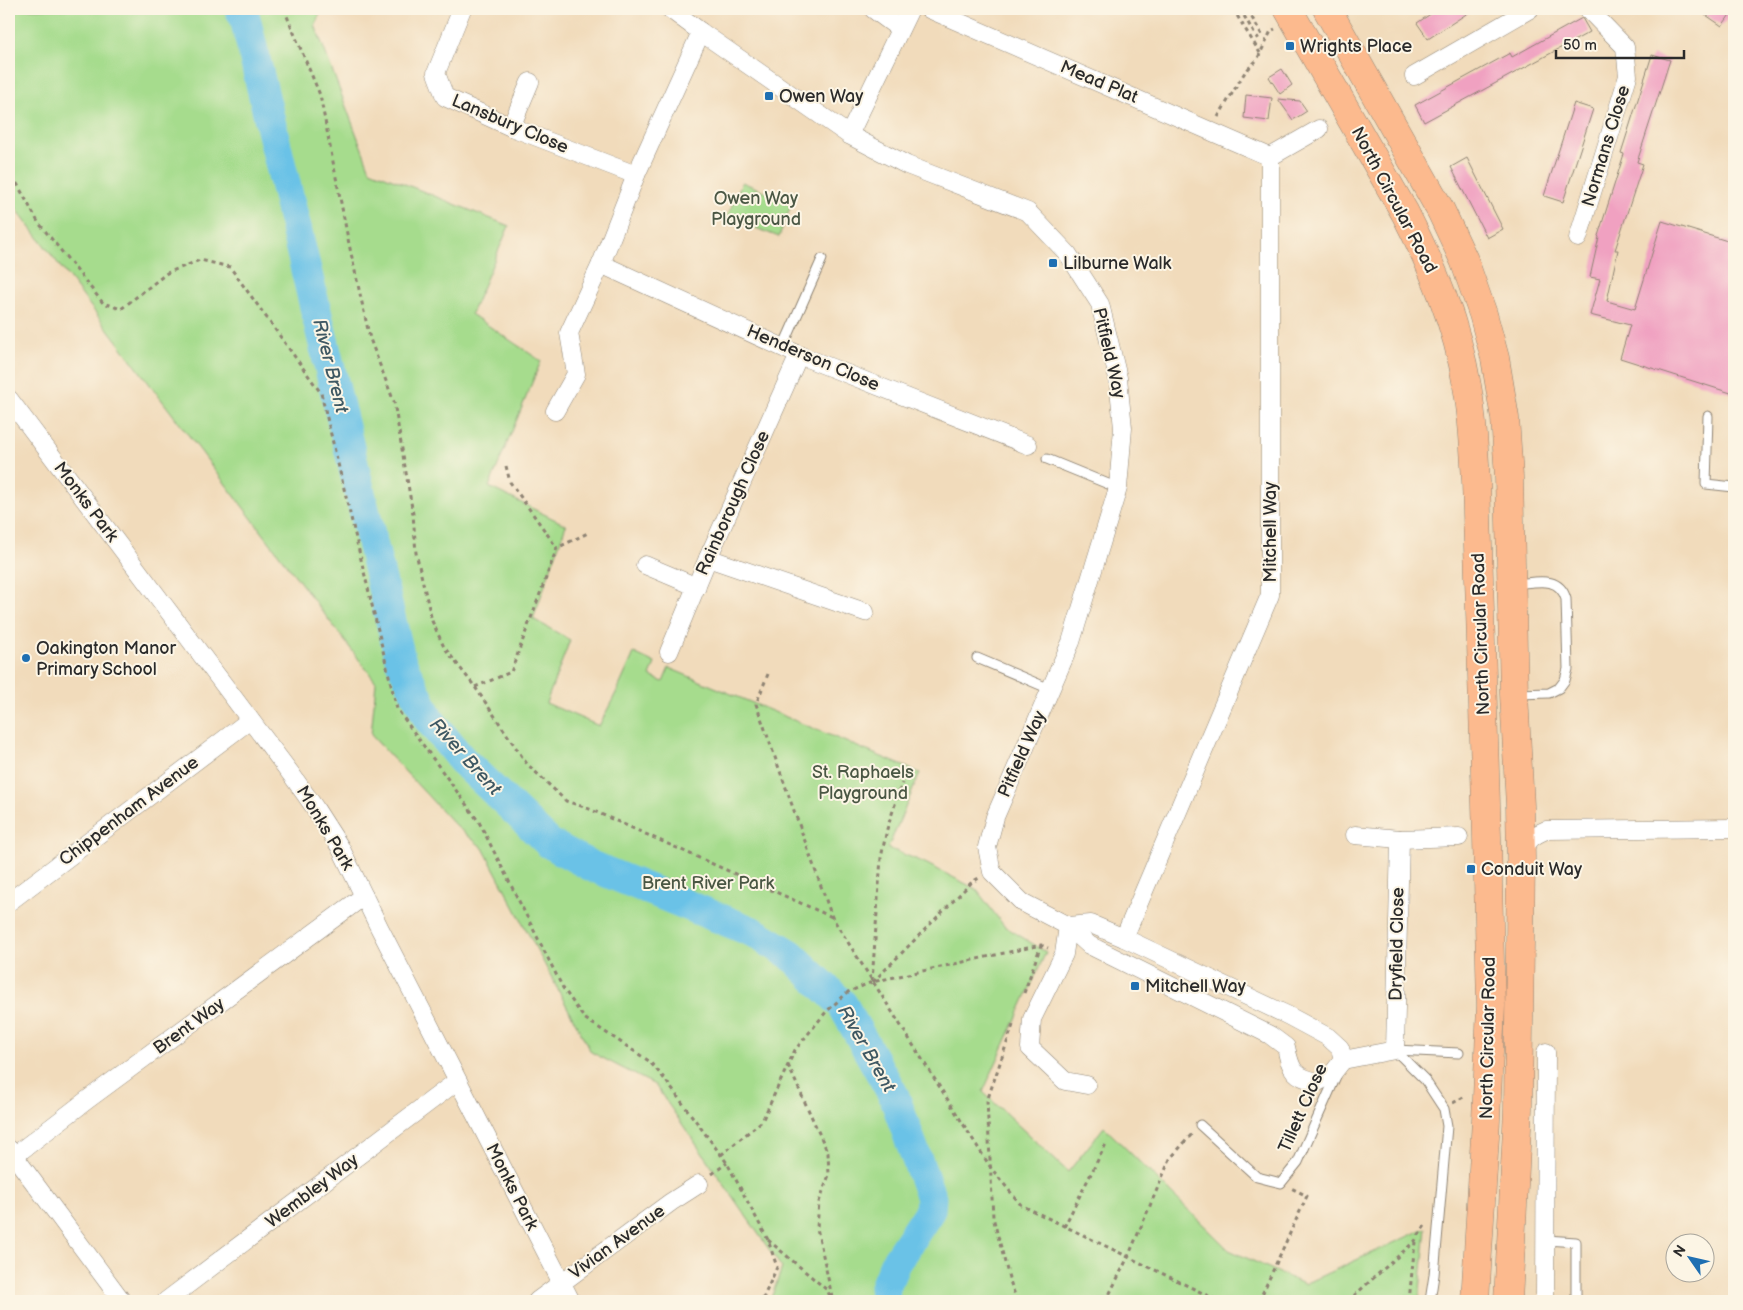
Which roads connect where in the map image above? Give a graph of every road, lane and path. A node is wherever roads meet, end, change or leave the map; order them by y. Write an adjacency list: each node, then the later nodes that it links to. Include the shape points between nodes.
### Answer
1 (284, 9): 51 (path, via 320,95 370,339 394,402 413,514 416,553 432,620 444,647)
2 (462, 9): 19 (street, Lansbury Close, via 436,72 445,97)
3 (670, 9): 15 (street, Pitfield Way)
4 (873, 9): 14 (street)
5 (910, 9): 14 (street)
6 (929, 9): 21 (street, Mead Plat)
7 (1233, 9): 16 (path)
8 (1240, 9): 9 (path, via 1256,38 1262,35)
9 (1247, 9)
10 (1327, 9): 45 (highway, North Circular Road, via 1440,211 1464,260 1483,314 1495,358 1505,418)
11 (1530, 9): 17 (street)
12 (1588, 9): 28 (street, Normans Close, via 1625,47 1628,76)
13 (1283, 18): 16 (path, via 1271,31); 104 (highway, North Circular Road, via 1405,213 1422,246 1458,342 1467,385 1476,481 1491,1006)
14 (900, 29): 22 (street)
15 (701, 32): 22 (street, Pitfield Way); 25 (street)
16 (1260, 54): 21 (path, via 1244,72)
17 (1414, 76)
18 (530, 82): 19 (street)
19 (512, 127): 25 (street, Lansbury Close)
20 (1319, 129): 23 (street)
21 (1210, 130): 23 (street, Mead Plat)
22 (849, 136): 40 (street, Pitfield Way, via 907,165 1028,212 1068,254 1100,304 1118,378 1123,428)
23 (1270, 157): 66 (street, Mitchell Way, via 1270,595)
24 (9, 168): 80 (path, via 38,222 103,303 121,309 167,273 200,260 230,267 321,393 397,709 479,822 563,988 584,1018 649,1061)
25 (636, 175): 30 (street)
26 (1734, 210): 27 (lane)
27 (1734, 229)
28 (1578, 238)
29 (822, 259): 31 (lane)
30 (600, 264): 31 (street, Henderson Close); 34 (street, via 569,333 576,374)
31 (783, 347): 32 (street, Henderson Close)
32 (799, 354): 36 (street, Henderson Close); 43 (street, Rainborough Close)
33 (9, 399): 54 (street, Monks Park)
34 (555, 412)
35 (1708, 416): 39 (lane, via 1706,484)
36 (1028, 445)
37 (1047, 459): 40 (lane)
38 (506, 466): 42 (path, via 510,482)
39 (1734, 487)
40 (1118, 488): 52 (street, Pitfield Way, via 1071,642)
41 (590, 532): 42 (path)
42 (557, 548): 51 (path, via 511,672)
43 (708, 558): 46 (street, Rainborough Close); 47 (street)
44 (645, 565): 46 (street)
45 (1512, 584): 53 (highway, North Circular Road); 53 (lane, via 1556,583 1564,590 1568,669 1559,688 1549,693)
46 (696, 587): 48 (street, Rainborough Close)
47 (865, 612)
48 (669, 652)
49 (978, 658): 52 (lane)
50 (768, 674): 64 (path, via 756,704)
51 (475, 687): 64 (path, via 528,764 566,801)
52 (1050, 689): 61 (street, Pitfield Way, via 994,816 987,847)
53 (1514, 694): 60 (highway, North Circular Road)
54 (250, 720): 62 (street, Monks Park, via 316,808); 63 (street, Chippenham Avenue)
55 (902, 783): 67 (path, via 880,858)
56 (1734, 828): 60 (street, via 1546,830 1534,836)
57 (1355, 835): 59 (street)
58 (1459, 837): 59 (street)
59 (1400, 839): 70 (street, Dryfield Close)
60 (1521, 858): 105 (highway, North Circular Road, via 1518,1109)
61 (992, 872): 65 (street, via 1022,902); 67 (path, via 972,882)
62 (364, 896): 75 (street, Monks Park); 79 (street, Brent Way)
63 (9, 902)
64 (832, 917): 67 (path)
65 (1068, 926): 66 (street, via 1091,924); 73 (street, via 1089,945 1270,1035 1286,1047 1289,1063 1296,1074 1305,1079 1318,1082 1332,1074); 76 (street, via 1064,954 1032,1019 1030,1048 1065,1081)
66 (1124, 938): 73 (street, via 1287,1014 1328,1037 1340,1048)
67 (872, 982): 68 (path, via 1041,945); 74 (path, via 848,992 826,1012 795,1050); 81 (path)
68 (1022, 1000)
69 (1016, 1018): 81 (path, via 987,1101)
70 (1395, 1050): 72 (lane); 73 (street); 84 (lane, via 1425,1080 1444,1109 1447,1126)
71 (1546, 1052): 87 (street)
72 (1459, 1053)
73 (1343, 1060): 82 (lane, Tillett Close, via 1298,1162)
74 (788, 1065): 80 (path, via 762,1121); 96 (path, via 828,1153 830,1175 819,1202 817,1228)
75 (457, 1081): 90 (street, Monks Park); 92 (street, Wembley Way)
76 (1087, 1085)
77 (1200, 1125): 82 (lane, via 1256,1177); 89 (path, via 1170,1159)
78 (1107, 1142): 85 (path)
79 (11, 1153): 91 (street)
80 (721, 1155): 86 (path)
81 (991, 1168): 85 (path, via 1021,1205); 97 (path, via 993,1217)
82 (1281, 1183): 100 (path, via 1307,1196)
83 (699, 1184): 90 (street, Vivian Avenue)
84 (1440, 1200): 88 (path); 103 (lane)
85 (1064, 1227): 89 (path)
86 (768, 1240): 95 (path, via 777,1267); 96 (path, via 827,1290)
87 (1546, 1240): 106 (street); 107 (lane, via 1576,1242)
88 (1415, 1241): 101 (path); 102 (path)
89 (1128, 1257): 98 (path); 99 (path)
90 (562, 1283): 93 (street, Vivian Avenue); 94 (street, Monks Park)
91 (122, 1301)
92 (166, 1301)
93 (537, 1301)
94 (571, 1301)
95 (762, 1301)
96 (833, 1301)
97 (1017, 1301)
98 (1106, 1301)
99 (1219, 1301)
100 (1259, 1301)
101 (1348, 1301)
102 (1409, 1301)
103 (1430, 1301)
104 (1474, 1301)
105 (1508, 1301)
106 (1545, 1301)
107 (1576, 1301)

